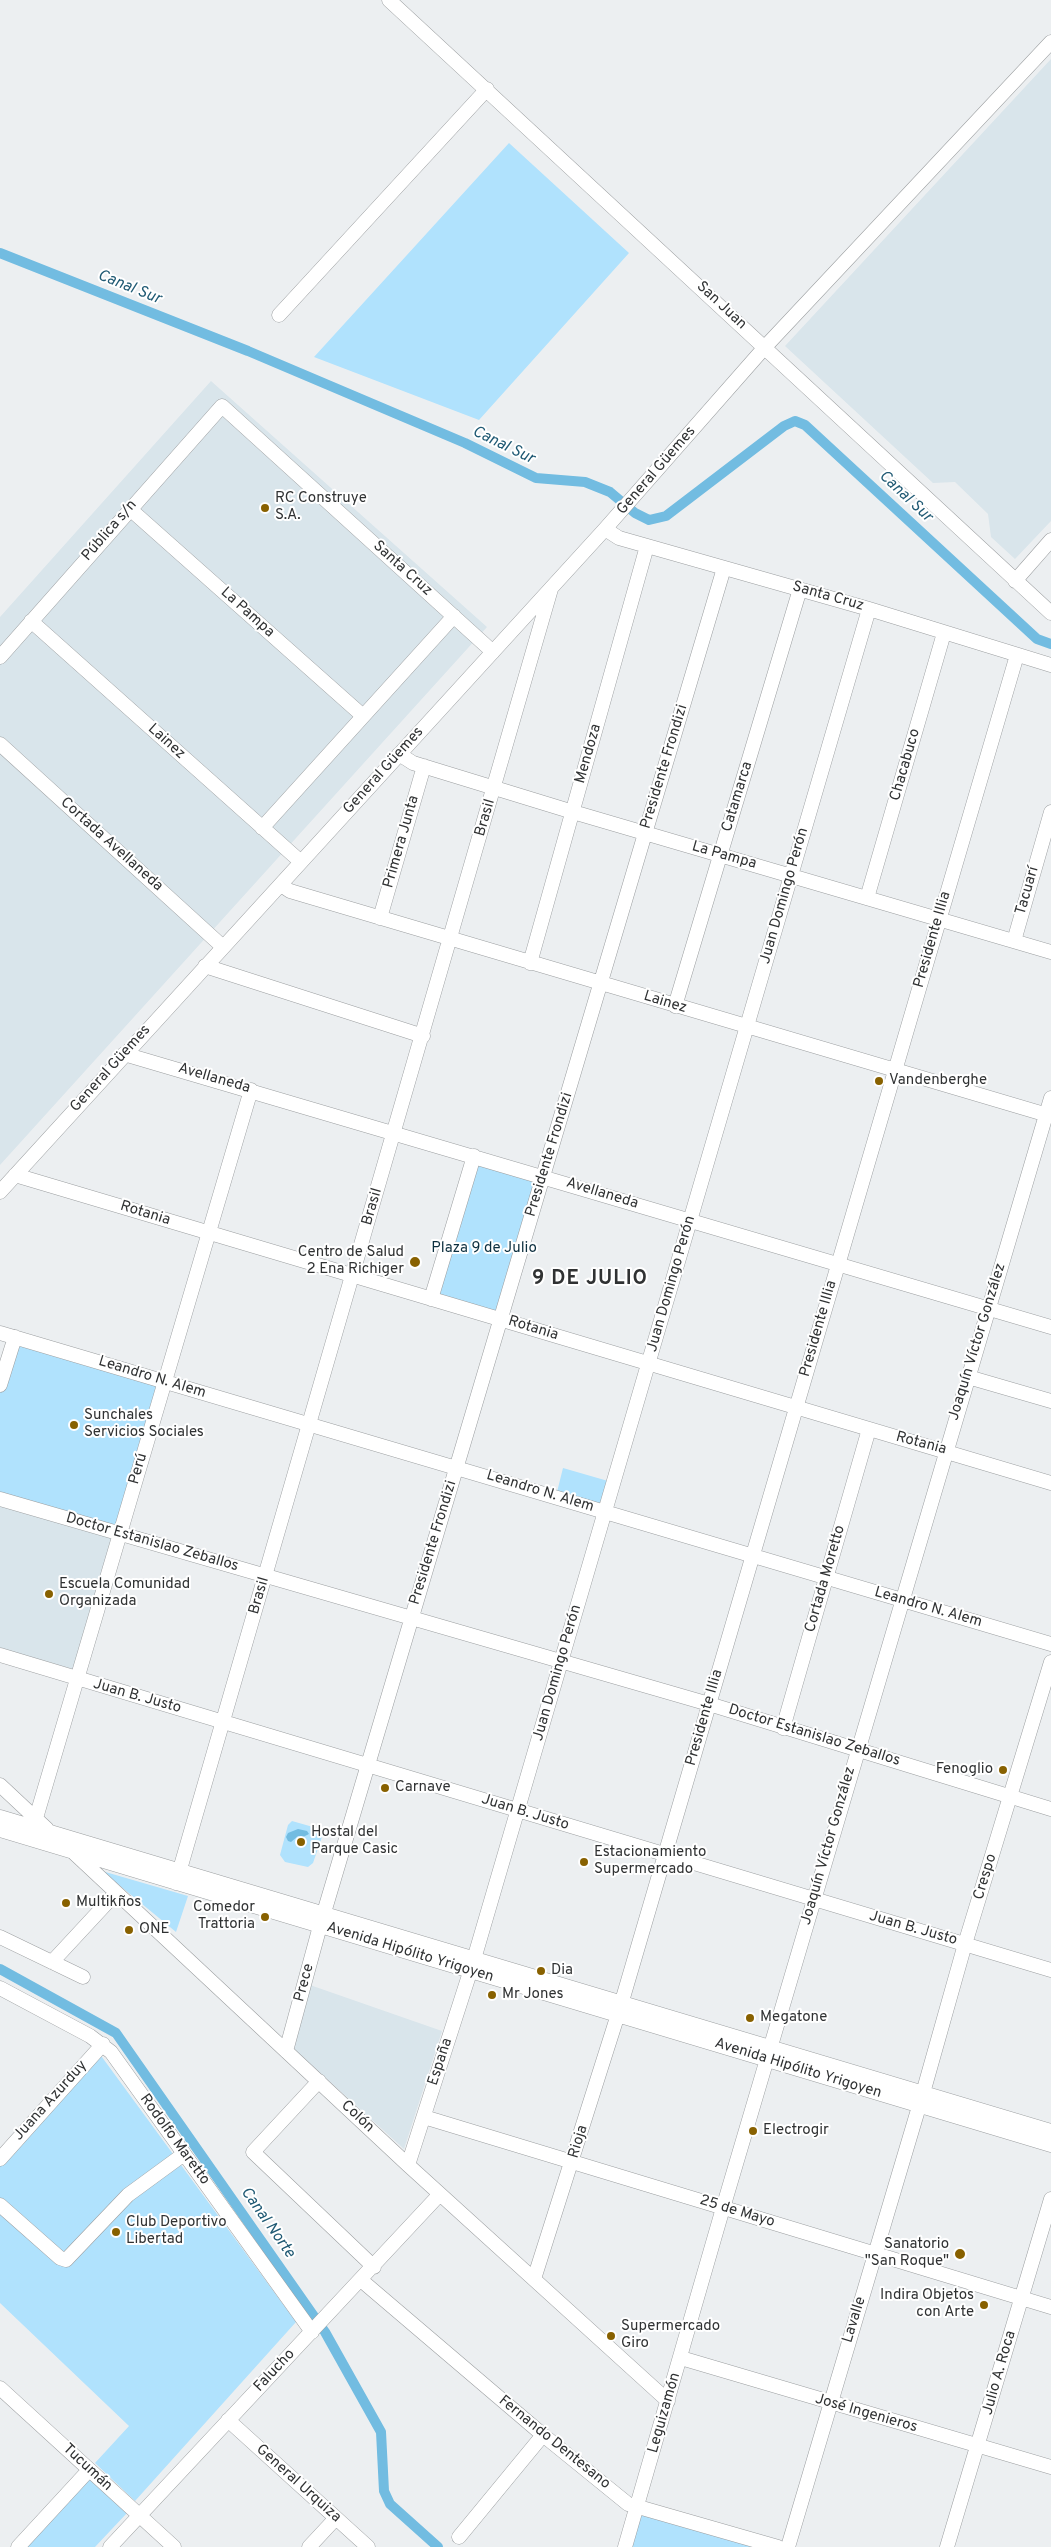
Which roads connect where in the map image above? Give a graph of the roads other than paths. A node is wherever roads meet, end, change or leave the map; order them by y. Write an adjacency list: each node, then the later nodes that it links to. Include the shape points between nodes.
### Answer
1 (389, 0): 3 (street, San Juan)
2 (1051, 42): 5 (street, General Güemes)
3 (488, 89): 4 (street); 5 (street, San Juan)
4 (279, 315)
5 (766, 347): 8 (street, General Güemes); 12 (street, San Juan)
6 (222, 406): 7 (street, Pública s/n); 17 (street, Santa Cruz)
7 (130, 509): 18 (street, Pública s/n); 24 (street, La Pampa)
8 (606, 529): 10 (street, Santa Cruz, via 619,538); 13 (street, General Güemes)
9 (1051, 540): 12 (street)
10 (648, 546): 11 (street, Santa Cruz); 29 (street, Mendoza)
11 (724, 568): 14 (street, Santa Cruz); 32 (street, Presidente Frondizi)
12 (1015, 581): 16 (street, San Juan)
13 (552, 588): 20 (street, General Güemes); 28 (street, Brasil)
14 (800, 589): 15 (street, Santa Cruz); 33 (street, Catamarca)
15 (869, 609): 19 (street, Santa Cruz); 35 (street, Juan Domingo Perón)
16 (1051, 613)
17 (454, 616): 20 (street, Santa Cruz); 24 (street)
18 (31, 621): 22 (street, Pública s/n); 31 (street, Lainez)
19 (944, 633): 21 (street, Santa Cruz); 37 (street, Chacabuco)
20 (493, 652): 26 (street, General Güemes)
21 (1017, 655): 23 (street, Santa Cruz); 39 (street, Presidente Illia)
22 (0, 657)
23 (1051, 665)
24 (363, 716): 31 (street)
25 (0, 744): 42 (street, Cortada Avellaneda)
26 (399, 754): 27 (street, La Pampa); 34 (street, General Güemes)
27 (424, 766): 28 (street, La Pampa); 38 (street, Primera Junta)
28 (495, 788): 29 (street, La Pampa); 40 (street, Brasil)
29 (573, 812): 32 (street, La Pampa); 44 (street, Mendoza)
30 (1051, 812): 41 (street, Tacuarí)
31 (262, 828): 34 (street, Lainez)
32 (646, 833): 33 (street, La Pampa); 46 (street, Presidente Frondizi)
33 (721, 855): 35 (street, La Pampa); 47 (street, Catamarca)
34 (301, 862): 36 (street, General Güemes)
35 (791, 876): 37 (street, La Pampa); 48 (street, Juan Domingo Perón)
36 (281, 885): 38 (street, Lainez, via 290,891); 42 (street, General Güemes)
37 (868, 898): 39 (street, La Pampa)
38 (380, 918): 40 (street, Lainez)
39 (939, 920): 41 (street, La Pampa); 51 (street, Presidente Illia)
40 (451, 939): 44 (street, Lainez); 49 (street, Brasil)
41 (1014, 941): 43 (street, La Pampa)
42 (223, 947): 45 (street, General Güemes)
43 (1051, 952)
44 (530, 963): 46 (street, Lainez)
45 (205, 966): 49 (street); 50 (street, General Güemes)
46 (601, 984): 47 (street, Lainez); 58 (street, Presidente Frondizi)
47 (675, 1006): 48 (street, Lainez)
48 (747, 1027): 51 (street, Lainez); 60 (street, Juan Domingo Perón)
49 (423, 1036): 55 (street, Brasil)
50 (124, 1054): 52 (street, Avellaneda); 57 (street, General Güemes)
51 (895, 1071): 54 (street, Lainez); 62 (street, Presidente Illia)
52 (250, 1090): 55 (street, Avellaneda); 61 (street, Perú)
53 (1051, 1098): 54 (street, Joaquín Víctor González)
54 (1049, 1115): 65 (street, Joaquín Víctor González)
55 (395, 1132): 56 (street, Avellaneda); 63 (street, Brasil)
56 (474, 1156): 58 (street, Avellaneda); 64 (street)
57 (15, 1175): 59 (street, General Güemes); 61 (street, Rotania)
58 (543, 1177): 60 (street, Avellaneda); 66 (street, Presidente Frondizi)
59 (0, 1192)
60 (690, 1220): 62 (street, Avellaneda); 70 (street, Juan Domingo Perón)
61 (208, 1233): 63 (street, Rotania); 72 (street, Perú)
62 (838, 1263): 65 (street, Avellaneda); 75 (street, Presidente Illia)
63 (353, 1275): 64 (street, Rotania); 76 (street, Brasil)
64 (431, 1299): 66 (street, Rotania)
65 (988, 1308): 67 (street, Avellaneda); 71 (street, Joaquín Víctor González)
66 (501, 1320): 70 (street, Rotania); 79 (street, Presidente Frondizi)
67 (1051, 1327)
68 (0, 1333): 69 (street, Leandro N. Alem)
69 (15, 1337): 72 (street, Leandro N. Alem); 73 (street)
70 (648, 1364): 75 (street, Rotania); 82 (street, Juan Domingo Perón)
71 (968, 1377): 74 (street); 78 (street, Joaquín Víctor González)
72 (164, 1382): 76 (street, Leandro N. Alem); 83 (street, Perú)
73 (0, 1385)
74 (1051, 1401)
75 (796, 1408): 77 (street, Rotania); 84 (street, Presidente Illia)
76 (310, 1424): 79 (street, Leandro N. Alem); 85 (street, Brasil)
77 (869, 1430): 78 (street, Rotania); 86 (street, Cortada Moretto)
78 (946, 1450): 80 (street, Rotania); 87 (street, Joaquín Víctor González)
79 (457, 1468): 82 (street, Leandro N. Alem); 88 (street, Presidente Frondizi)
80 (1051, 1483)
81 (0, 1499): 83 (street, Doctor Estanislao Zeballos)
82 (605, 1512): 84 (street, Leandro N. Alem); 91 (street, Juan Domingo Perón)
83 (119, 1534): 85 (street, Doctor Estanislao Zeballos); 93 (street, Perú)
84 (753, 1556): 86 (street, Leandro N. Alem); 94 (street, Presidente Illia)
85 (265, 1576): 88 (street, Doctor Estanislao Zeballos); 95 (street, Brasil)
86 (826, 1577): 87 (street, Leandro N. Alem); 96 (street, Cortada Moretto)
87 (903, 1600): 89 (street, Leandro N. Alem); 97 (street, Joaquín Víctor González)
88 (412, 1619): 91 (street, Doctor Estanislao Zeballos); 98 (street, Presidente Frondizi)
89 (1051, 1644)
90 (0, 1655): 93 (street, Juan B. Justo)
91 (561, 1661): 94 (street, Doctor Estanislao Zeballos); 102 (street, Juan Domingo Perón)
92 (1051, 1662): 100 (street, Crespo)
93 (76, 1679): 95 (street, Juan B. Justo); 104 (street, Perú)
94 (709, 1704): 96 (street, Doctor Estanislao Zeballos); 108 (street, Presidente Illia)
95 (223, 1722): 98 (street, Juan B. Justo); 109 (street, Brasil)
96 (783, 1728): 97 (street, Doctor Estanislao Zeballos)
97 (858, 1748): 100 (street, Doctor Estanislao Zeballos); 111 (street, Joaquín Víctor González)
98 (368, 1765): 102 (street, Juan B. Justo); 112 (street, Presidente Frondizi)
99 (0, 1785): 104 (street, Colón)
100 (1011, 1797): 101 (street, Doctor Estanislao Zeballos); 114 (street, Crespo)
101 (1051, 1809)
102 (518, 1811): 108 (street, Juan B. Justo); 116 (street, Juan Domingo Perón)
103 (0, 1817): 106 (street, Avenida Hipólito Yrigoyen)
104 (36, 1818): 106 (street, Colón)
105 (0, 1830): 107 (street, Avenida Hipólito Yrigoyen)
106 (49, 1830): 107 (street, Colón); 109 (street, Avenida Hipólito Yrigoyen)
107 (73, 1851): 109 (street, Avenida Hipólito Yrigoyen); 110 (street, Colón)
108 (664, 1854): 111 (street, Juan B. Justo); 120 (street, Presidente Illia)
109 (178, 1878): 112 (street, Avenida Hipólito Yrigoyen)
110 (116, 1893): 115 (street); 122 (street, Colón)
111 (814, 1899): 114 (street, Juan B. Justo); 123 (street, Joaquín Víctor González)
112 (322, 1921): 116 (street, Avenida Hipólito Yrigoyen); 122 (street, Prece)
113 (0, 1937): 115 (street)
114 (965, 1944): 117 (street, Juan B. Justo); 125 (street, Crespo)
115 (52, 1962): 118 (street)
116 (472, 1965): 120 (street, Avenida Hipólito Yrigoyen); 126 (street, España)
117 (1051, 1970)
118 (83, 1977)
119 (0, 1988): 121 (street, Rodolfo Maretto)
120 (620, 2009): 123 (street, Avenida Hipólito Yrigoyen); 131 (street, Rioja)
121 (103, 2044): 129 (street, Rodolfo Maretto); 130 (street, Juana Azurduy)
122 (286, 2050): 124 (street, Colón)
123 (769, 2054): 125 (street, Avenida Hipólito Yrigoyen); 136 (street, Leguizamón)
124 (319, 2081): 132 (street, Colón); 138 (street, via 253,2152)
125 (921, 2099): 127 (street, Avenida Hipólito Yrigoyen); 128 (street, Avenida Hipólito Yrigoyen); 137 (street, Lavalle)
126 (424, 2117): 131 (street, 25 de Mayo); 132 (street, España)
127 (1051, 2131)
128 (1051, 2145)
129 (184, 2154): 135 (street, via 128,2195 66,2260); 143 (street, Rodolfo Maretto)
130 (0, 2158)
131 (573, 2162): 136 (street, 25 de Mayo); 139 (street, Rioja)
132 (408, 2165): 133 (street, Colón)
133 (440, 2194): 138 (street, Falucho); 139 (street, Colón)
134 (1051, 2199): 141 (street, Julio A. Roca)
135 (0, 2205)
136 (723, 2208): 137 (street, 25 de Mayo); 144 (street, Leguizamón)
137 (875, 2254): 141 (street, 25 de Mayo); 147 (street, Lavalle)
138 (374, 2266): 140 (street, Falucho)
139 (534, 2279): 146 (street, Colón)
140 (361, 2280): 143 (street, Falucho); 149 (street, Fernando Dentesano)
141 (1022, 2298): 142 (street, 25 de Mayo); 150 (street, Julio A. Roca)
142 (1051, 2307)
143 (312, 2332): 148 (street, Falucho)
144 (681, 2358): 146 (street, Leguizamón); 147 (street, José Ingenieros)
145 (0, 2388): 152 (street, Tucumán)
146 (668, 2402): 153 (street, Leguizamón)
147 (829, 2404): 150 (street, José Ingenieros); 164 (street, Lavalle)
148 (228, 2420): 154 (street, Falucho); 155 (street, General Urquiza)
149 (543, 2435): 153 (street, Fernando Dentesano); 156 (street)
150 (978, 2446): 151 (street, José Ingenieros); 165 (street, Julio A. Roca)
151 (1051, 2467)
152 (89, 2470): 154 (street, Tucumán); 157 (street)
153 (637, 2508): 162 (street, Leguizamón); 163 (street, Fernando Dentesano)
154 (138, 2515): 158 (street, Falucho); 159 (street, Tucumán)
155 (336, 2518): 160 (street); 161 (street, General Urquiza)
156 (459, 2537)
157 (18, 2547)
158 (110, 2547)
159 (174, 2547)
160 (309, 2547)
161 (368, 2547)
162 (625, 2547)
163 (778, 2547)
164 (788, 2547)
165 (947, 2547)

